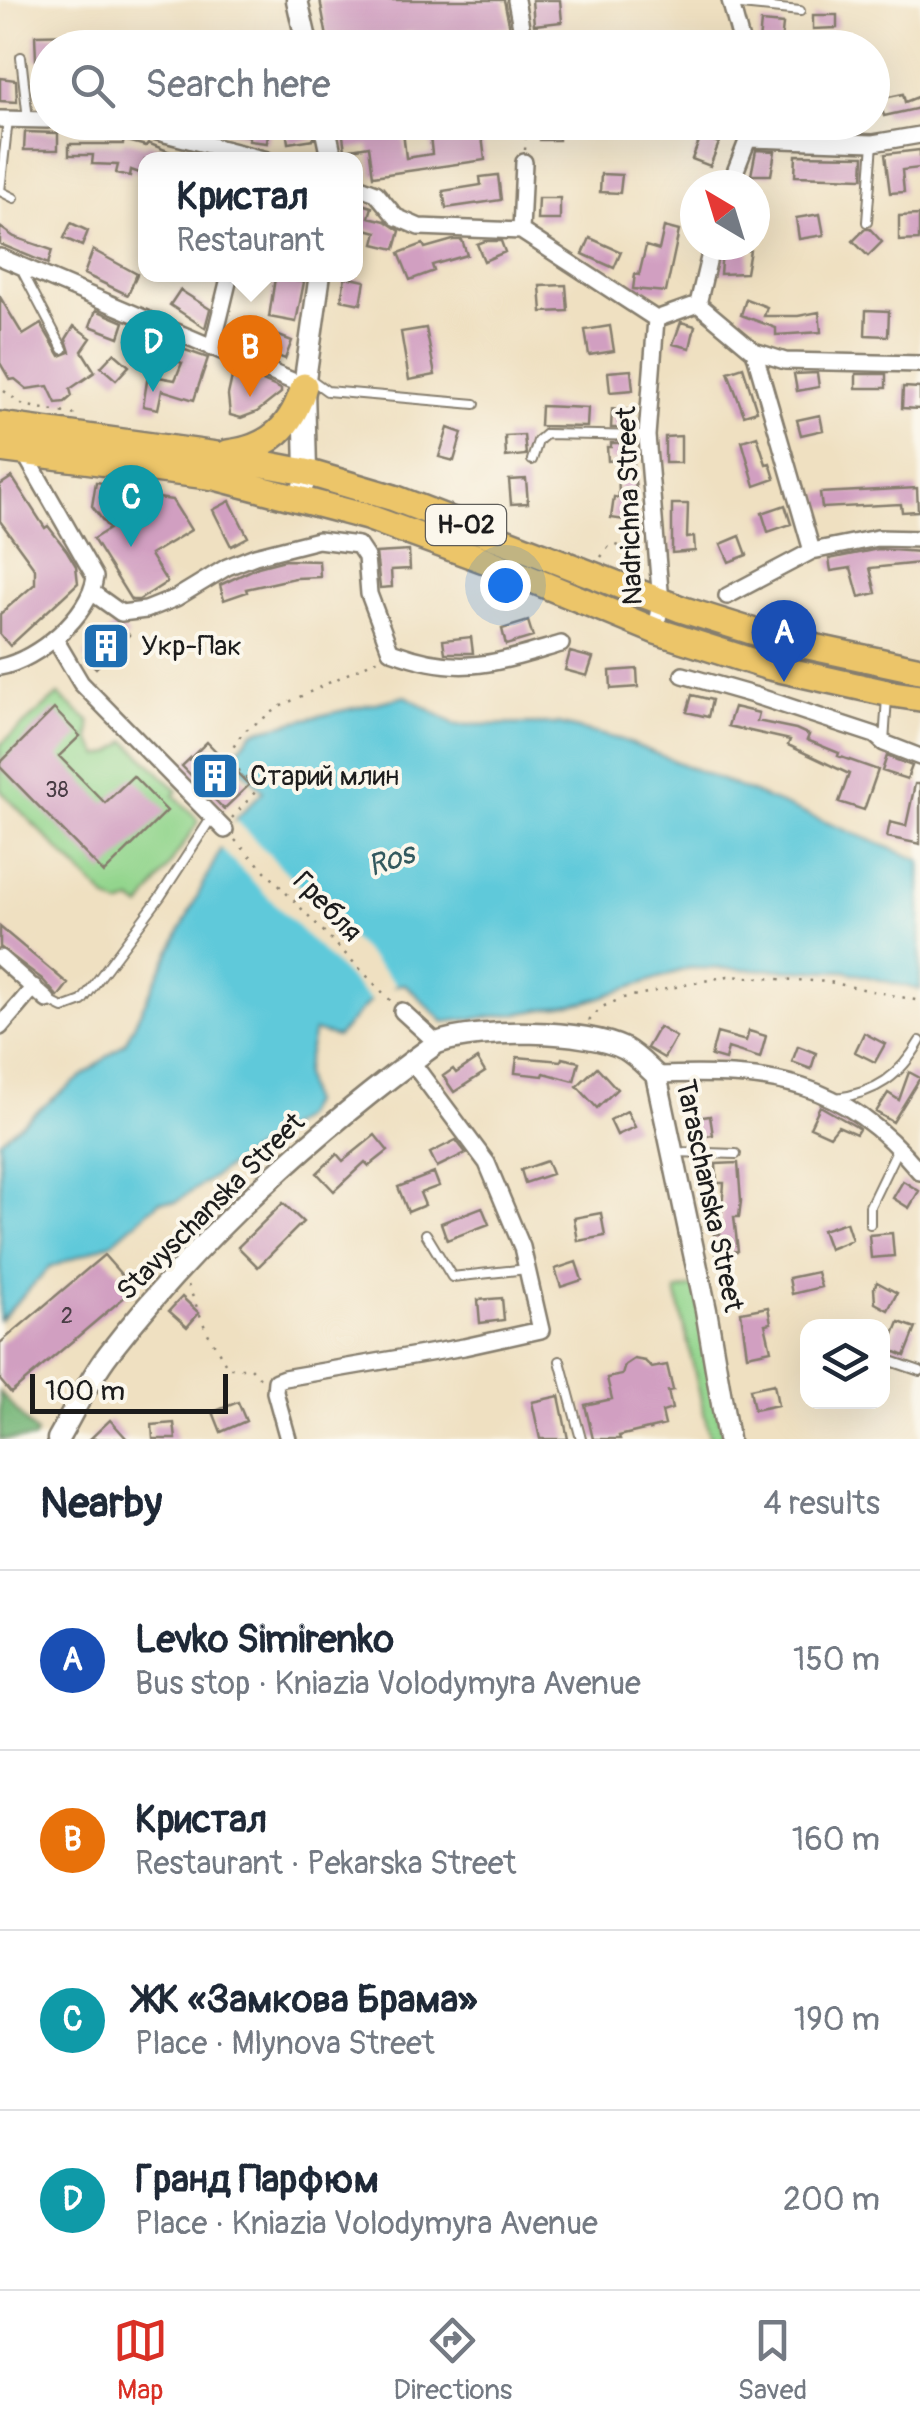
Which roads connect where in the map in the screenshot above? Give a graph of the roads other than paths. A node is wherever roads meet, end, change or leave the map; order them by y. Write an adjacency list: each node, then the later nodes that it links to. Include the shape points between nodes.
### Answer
1 (297, 0): 5 (street)
2 (516, 0): 6 (street)
3 (731, 2): 4 (lane); 7 (street)
4 (800, 11)
5 (304, 30)
6 (522, 30)
7 (738, 30)
8 (20, 57): 10 (lane)
9 (4, 119): 10 (street); 20 (lane, via 0,190)
10 (28, 120)
11 (920, 135): 15 (street)
12 (189, 140): 16 (street)
13 (745, 140): 18 (street)
14 (842, 140): 15 (street)
15 (873, 143): 21 (lane)
16 (236, 152)
17 (524, 162): 22 (street)
18 (735, 170)
19 (363, 188): 22 (street, via 419,228)
20 (14, 198)
21 (867, 222)
22 (521, 230): 29 (street)
23 (0, 257): 25 (street)
24 (708, 260): 28 (street)
25 (19, 265): 30 (street); 31 (lane)
26 (228, 282): 30 (street)
27 (319, 282): 34 (street)
28 (698, 304): 29 (street); 32 (street)
29 (656, 319): 37 (street, Nadrichna Street)
30 (212, 348): 34 (street)
31 (63, 349)
32 (754, 350): 33 (street, via 786,361); 45 (street)
33 (920, 364)
34 (304, 381): 35 (lane, via 326,391); 38 (main road, via 292,420 278,434 262,445); 40 (street)
35 (475, 404)
36 (6, 425): 38 (main road, Н-02); 41 (main road, Н-02); 46 (street, via 95,577)
37 (647, 436): 39 (lane, via 546,434); 48 (street, Nadrichna Street)
38 (217, 455): 40 (main road, Н-02)
39 (532, 460)
40 (306, 472): 41 (street); 48 (main road, Н-02, via 394,498)
41 (300, 499): 42 (main road, Н-02)
42 (367, 517): 44 (lane); 49 (main road, Н-02)
43 (920, 539): 45 (street, via 876,538)
44 (358, 545): 46 (street, via 318,540 255,556 146,610 122,614); 51 (street, via 390,650 429,665 466,667)
45 (812, 551): 47 (street)
46 (93, 593): 50 (street)
47 (727, 596)
48 (661, 602): 49 (street, Nadrichna Street); 53 (main road, Н-02, via 780,640)
49 (656, 631): 55 (main road, Н-02)
50 (56, 639): 52 (street); 59 (street, via 80,683)
51 (561, 644)
52 (2, 664)
53 (920, 670)
54 (682, 675): 57 (street)
55 (887, 694): 56 (main road, Н-02); 57 (lane)
56 (920, 698)
57 (884, 743): 58 (street)
58 (920, 758)
59 (212, 817): 60 (street); 63 (lane, via 82,1001 63,1008)
60 (225, 830)
61 (0, 958): 62 (street)
62 (34, 987): 63 (street); 65 (street)
63 (48, 1000)
64 (402, 1011): 67 (street)
65 (0, 1026)
66 (920, 1041): 70 (lane, via 895,1076 866,1094)
67 (437, 1043): 68 (street, Stavyschanska Street); 69 (street, Taraschanska Street, via 488,1032 593,1038 626,1050)
68 (411, 1061): 77 (street, via 487,1163); 81 (street, Stavyschanska Street, via 304,1147 180,1271 107,1355)
69 (656, 1074): 70 (street, via 726,1072 786,1080); 72 (street, Taraschanska Street)
70 (836, 1098): 71 (street)
71 (898, 1148): 74 (street); 75 (lane, via 870,1206)
72 (672, 1152): 73 (lane); 84 (street, Taraschanska Street)
73 (736, 1154)
74 (920, 1172)
75 (870, 1224)
76 (426, 1234): 77 (lane, via 452,1277)
77 (527, 1269): 82 (street, via 541,1330 276,1381)
78 (560, 1361): 83 (lane)
79 (890, 1361): 80 (lane)
80 (920, 1370)
81 (58, 1439)
82 (288, 1439)
83 (582, 1439)
84 (728, 1439)

